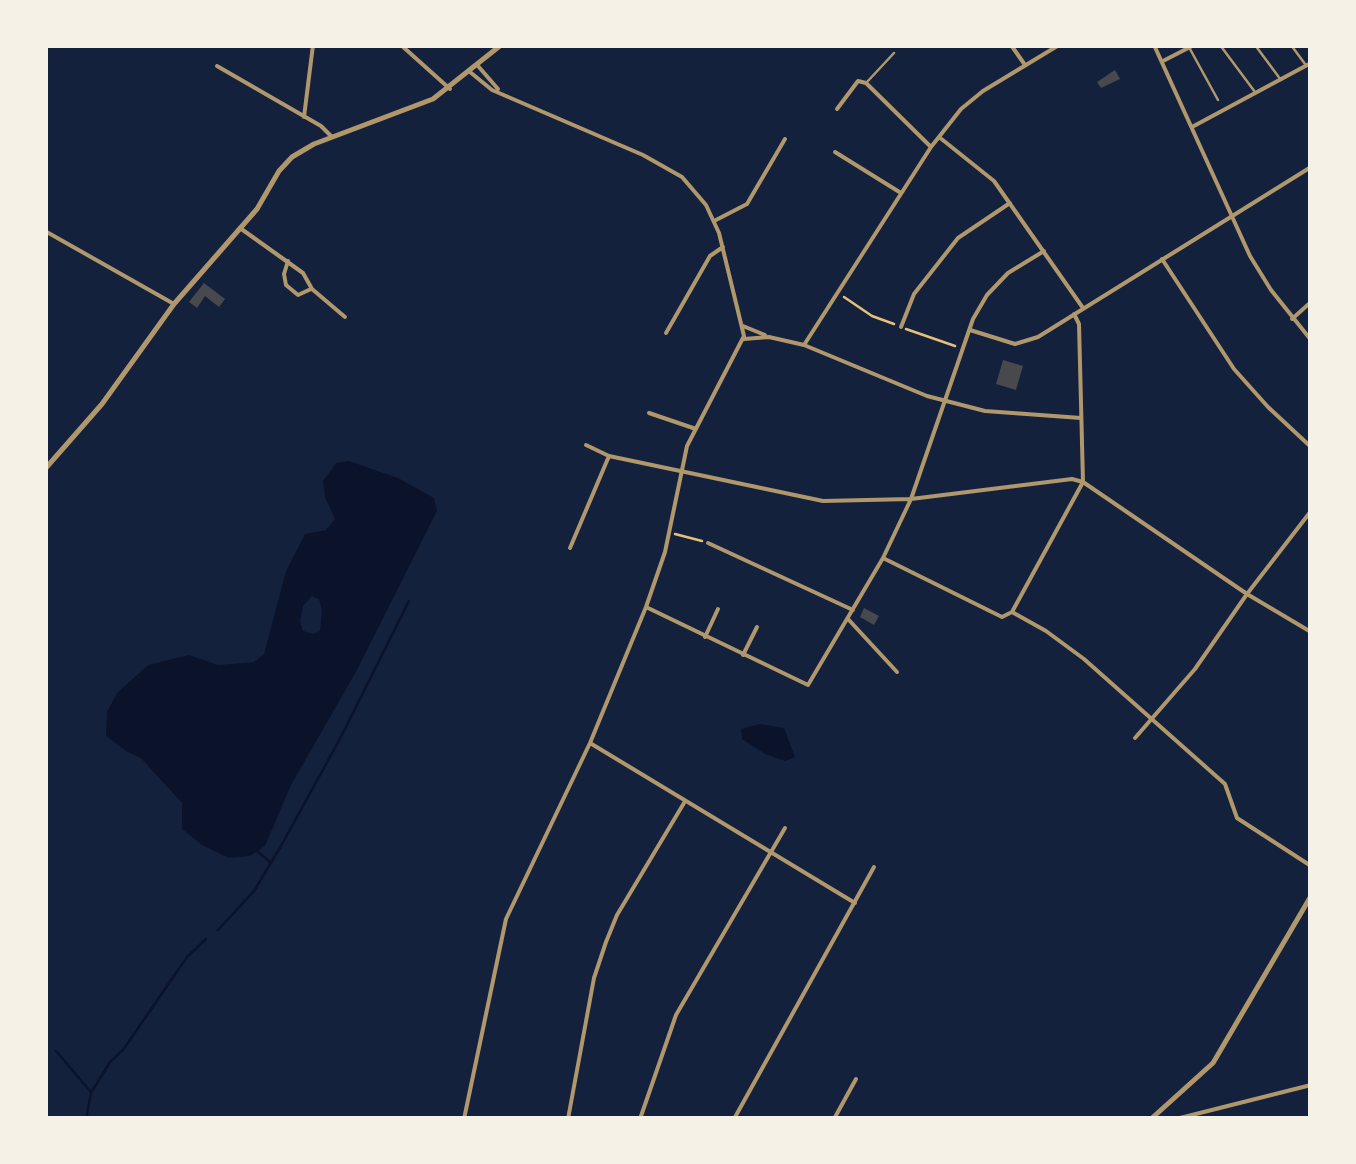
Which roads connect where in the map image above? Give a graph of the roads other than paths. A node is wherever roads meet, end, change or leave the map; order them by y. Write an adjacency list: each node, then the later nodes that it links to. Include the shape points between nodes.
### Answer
1 (313, 45): 25 (street)
2 (401, 45): 20 (street)
3 (501, 45): 16 (street)
4 (1011, 45): 13 (street)
5 (1059, 45): 13 (street)
6 (1154, 45): 12 (street)
7 (1220, 45): 22 (lane)
8 (1255, 45): 18 (lane)
9 (1292, 45): 14 (lane)
10 (1192, 46): 12 (street); 23 (lane)
11 (894, 53): 19 (lane)
12 (1163, 61): 26 (street)
13 (1024, 65): 28 (street, via 972,100)
14 (1309, 65): 18 (street)
15 (217, 66): 25 (street)
16 (478, 66): 17 (street); 21 (street)
17 (470, 72): 20 (street); 21 (street)
18 (1281, 80): 22 (street)
19 (866, 83): 24 (street, via 858,81); 30 (street)
20 (450, 88): 27 (street)
21 (501, 93): 36 (street, via 676,172)
22 (1256, 93): 26 (street)
23 (1218, 100)
24 (836, 109)
25 (304, 117): 27 (street)
26 (1192, 127): 35 (street)
27 (332, 137): 37 (street, via 292,157)
28 (939, 137): 30 (street); 34 (street)
29 (785, 139): 36 (street, via 746,204)
30 (931, 147): 33 (street)
31 (835, 152): 33 (street)
32 (1311, 166): 35 (street)
33 (901, 193): 57 (street)
34 (1010, 202): 40 (street); 51 (street, via 958,238 914,294)
35 (1230, 215): 41 (street); 49 (street)
36 (714, 221): 39 (street)
37 (240, 228): 42 (street); 45 (street)
38 (45, 231): 45 (street)
39 (723, 247): 50 (street); 53 (street, via 710,256)
40 (1044, 252): 46 (street); 52 (street, via 987,295)
41 (1162, 259): 46 (street); 63 (street, via 1234,368)
42 (288, 261): 43 (street); 43 (street, via 286,285 298,295)
43 (312, 289): 48 (street)
44 (1311, 302): 49 (street)
45 (174, 304): 65 (street)
46 (1083, 308): 47 (street)
47 (1074, 314): 52 (street, via 1015,344); 60 (street)
48 (344, 317)
49 (1292, 319): 56 (street)
50 (743, 326): 54 (street); 55 (street)
51 (901, 327)
52 (970, 330): 58 (street)
53 (666, 333)
54 (770, 337): 55 (street); 57 (street)
55 (744, 339): 61 (street)
56 (1311, 340)
57 (804, 345): 58 (street)
58 (944, 401): 60 (street, via 985,412); 68 (street)
59 (649, 414): 61 (street)
60 (1081, 418): 67 (street)
61 (696, 429): 66 (street)
62 (586, 445): 64 (street)
63 (1311, 447)
64 (608, 456): 66 (street); 71 (street)
65 (45, 469)
66 (680, 470): 68 (street, via 824,501); 74 (street)
67 (1083, 482): 68 (street); 73 (street); 77 (street)
68 (911, 499): 72 (street)
69 (1311, 512): 73 (street)
70 (708, 542): 76 (street)
71 (570, 548)
72 (883, 558): 76 (street); 77 (street, via 1002,617)
73 (1246, 594): 80 (street); 84 (street)
74 (646, 607): 81 (street); 86 (street)
75 (718, 608): 81 (street)
76 (852, 610): 78 (street)
77 (1012, 612): 84 (street, via 1084,659)
78 (848, 619): 82 (street, via 808,686); 83 (street)
79 (757, 628): 82 (street)
80 (1311, 632)
81 (704, 637): 82 (street)
82 (743, 655)
83 (897, 672)
84 (1152, 719): 85 (street); 90 (street, via 1225,784 1237,818)
85 (1135, 738)
86 (590, 743): 87 (street); 96 (street, via 506,920)
87 (684, 802): 89 (street); 97 (street, via 606,942)
88 (785, 828): 89 (street)
89 (771, 853): 93 (street); 98 (street, via 676,1014)
90 (1311, 866)
91 (874, 867): 93 (street)
92 (1311, 896): 101 (street, via 1213,1063)
93 (854, 902): 99 (street)
94 (856, 1080): 100 (street)
95 (1311, 1085): 102 (street)
96 (464, 1119)
97 (568, 1119)
98 (640, 1119)
99 (734, 1119)
100 (834, 1119)
101 (1153, 1119)
102 (1176, 1119)

